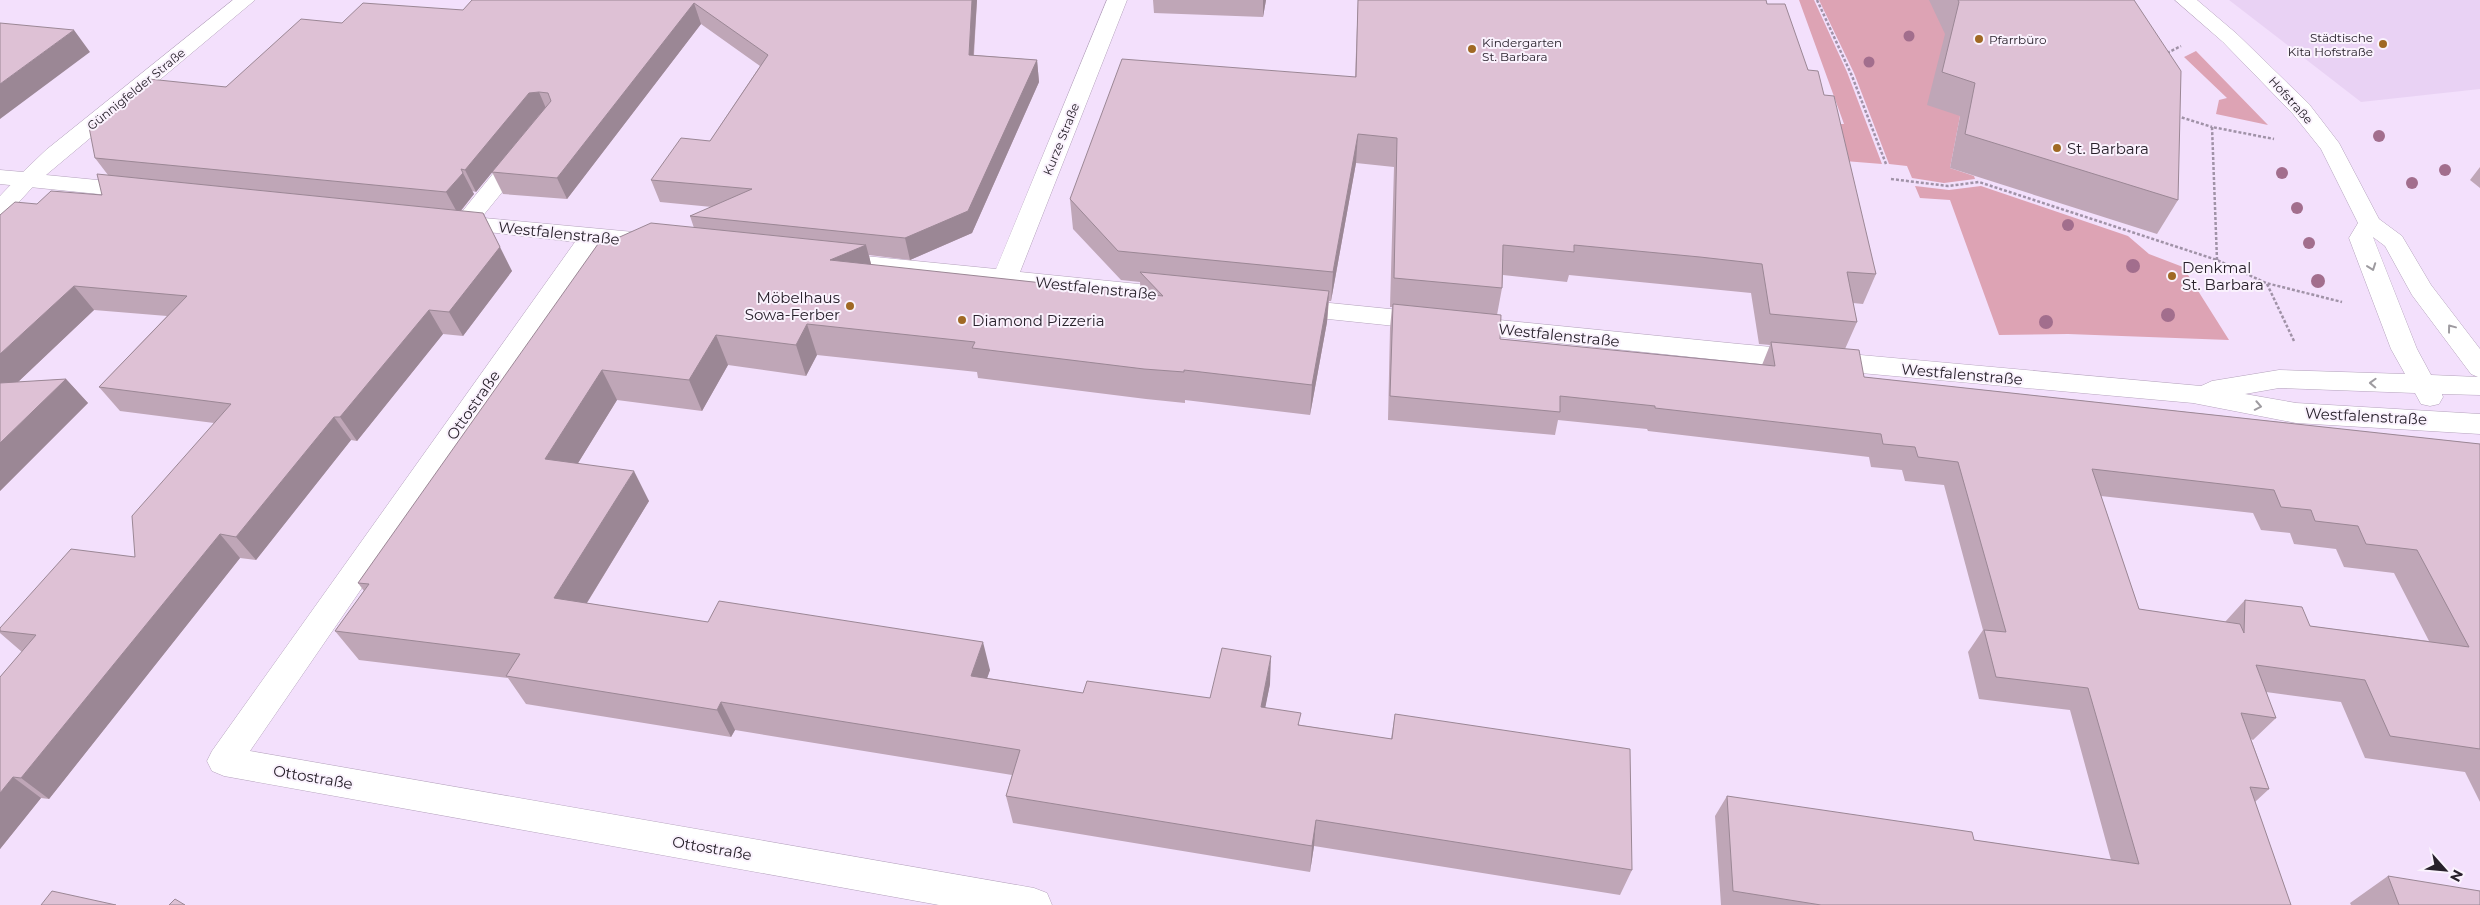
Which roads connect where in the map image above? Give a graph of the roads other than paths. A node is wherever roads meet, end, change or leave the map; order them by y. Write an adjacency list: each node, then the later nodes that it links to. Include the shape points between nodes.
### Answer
1 (245, 0): 6 (street, Günnigfelder Straße)
2 (1117, 0): 15 (street, Kurze Straße)
3 (2185, 0): 11 (street, Hofstraße, via 2285,91 2331,148)
4 (536, 136): 10 (street)
5 (0, 177): 6 (street)
6 (28, 180): 7 (street); 8 (street, Günnigfelder Straße)
7 (160, 193)
8 (0, 209)
9 (426, 219): 10 (street, Westfalenstraße)
10 (465, 223): 12 (street, Westfalenstraße)
11 (2370, 223): 18 (street, Hofstraße, one-way to 11, via 2421,289 2394,241); 19 (street, one-way to 19, via 2362,238 2389,314)
12 (592, 236): 13 (street, Westfalenstraße); 24 (street, Ottostraße, via 224,761)
13 (680, 245)
14 (808, 258): 15 (street, Westfalenstraße)
15 (1005, 278): 16 (street, Westfalenstraße)
16 (1204, 299)
17 (1263, 305): 21 (street, Westfalenstraße, via 1758,355)
18 (2480, 368)
19 (2422, 385): 20 (street, Westfalenstraße); 21 (street, Westfalenstraße, one-way to 21, via 2279,379); 22 (street)
20 (2480, 386)
21 (2193, 394): 22 (street, Westfalenstraße, one-way to 22, via 2296,413)
22 (2443, 420): 23 (street, Westfalenstraße)
23 (2480, 424)
24 (1034, 905)

